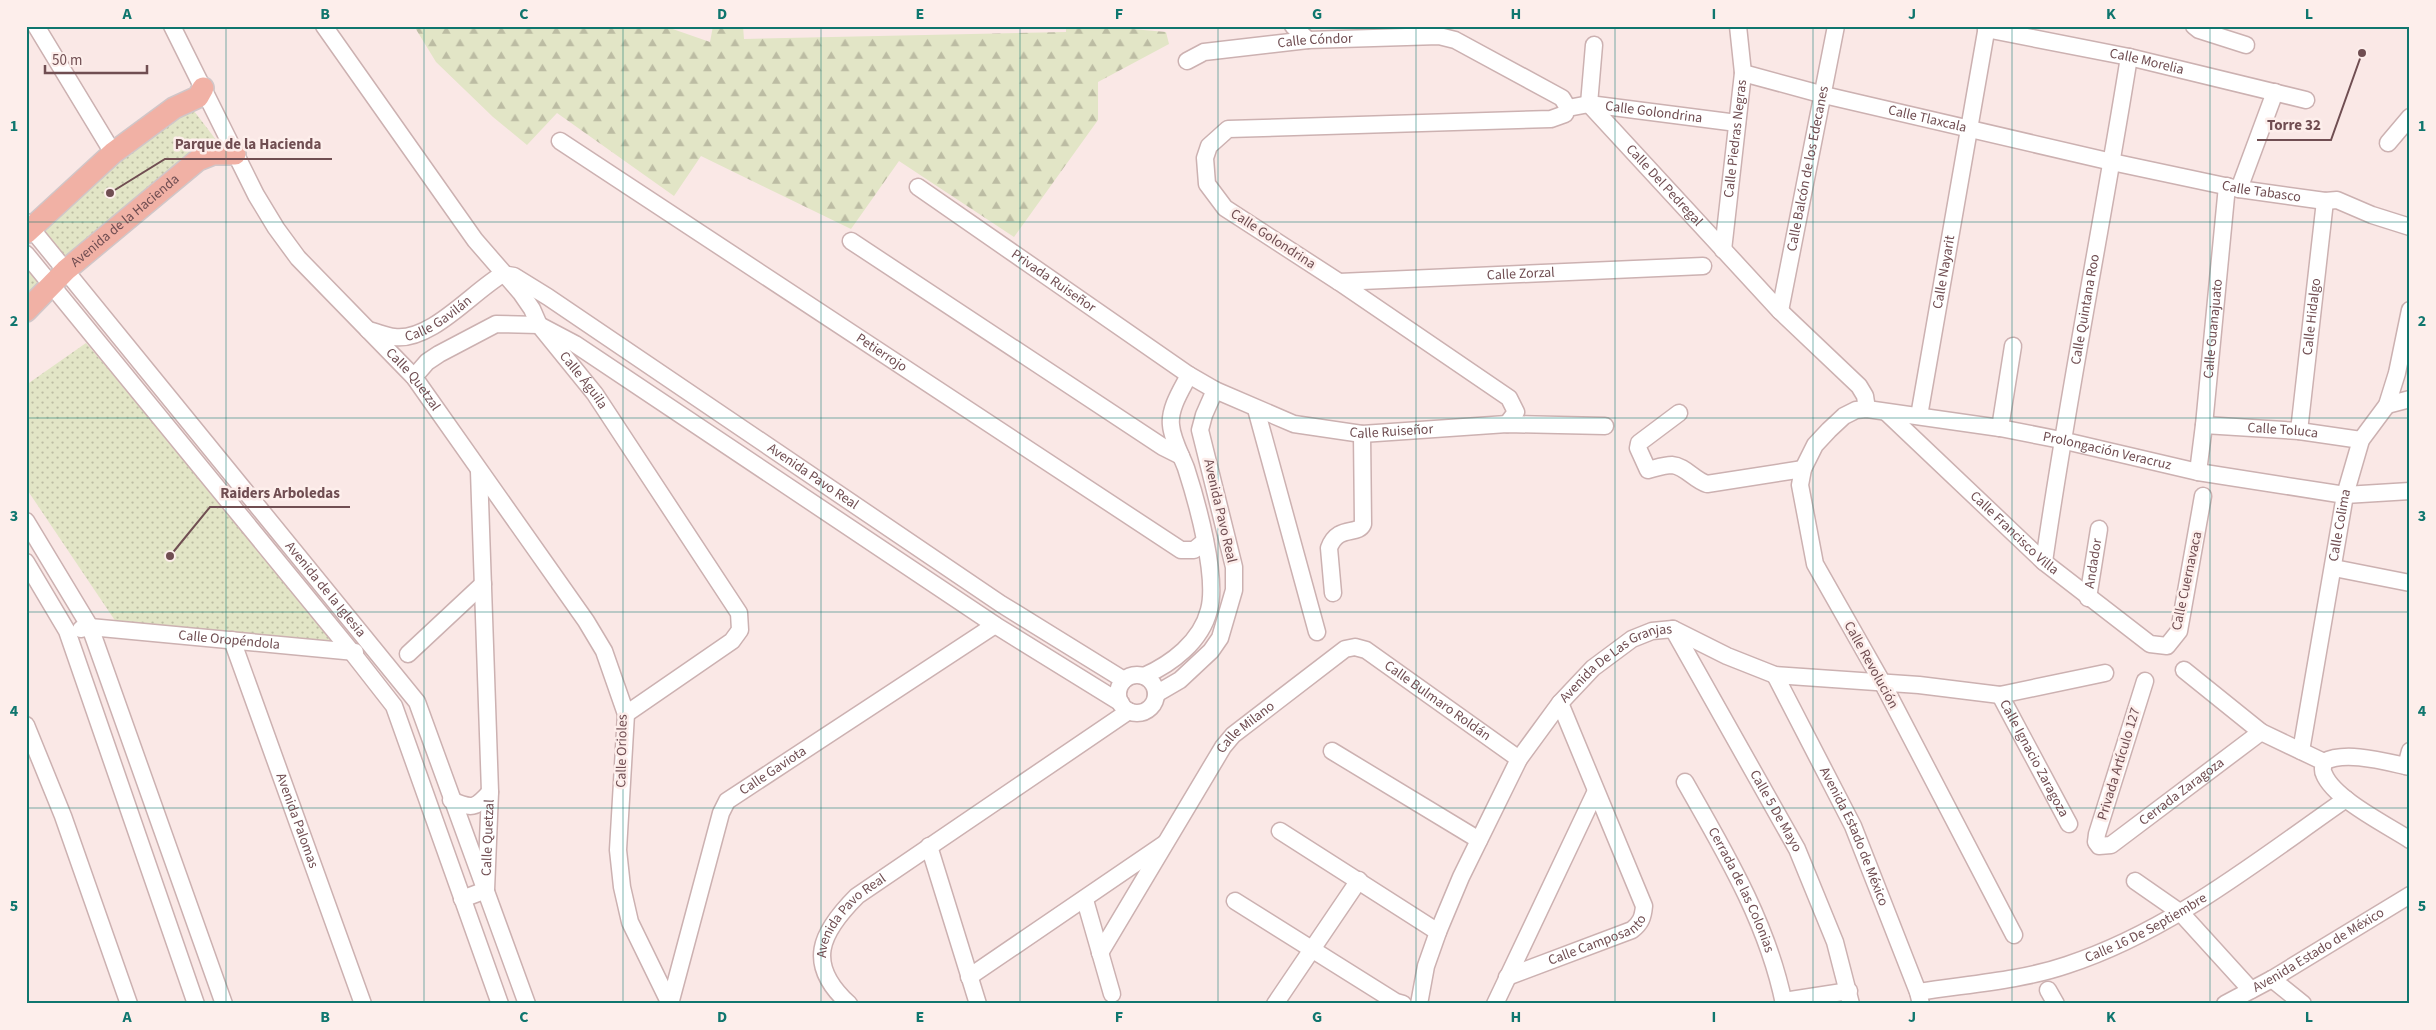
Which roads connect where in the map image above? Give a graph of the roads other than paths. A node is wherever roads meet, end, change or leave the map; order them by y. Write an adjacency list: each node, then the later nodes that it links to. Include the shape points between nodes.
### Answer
1 (36, 26): 26 (street)
2 (172, 26): 15 (street, Calle Quetzal)
3 (324, 26): 38 (street, Calle Águila, via 475,240)
4 (1293, 26): 9 (street)
5 (1738, 26): 14 (street, Calle Piedras Negras)
6 (1836, 26): 17 (street, Calle Balcón de los Edecanes)
7 (2194, 26): 11 (street)
8 (1987, 28): 12 (street, Calle Morelia); 23 (street, Calle Nayarit)
9 (1308, 40): 13 (street, Calle Cóndor, via 1204,52); 20 (street, Calle Cóndor, via 1447,37 1562,98)
10 (1594, 45): 19 (street)
11 (2246, 45)
12 (2128, 57): 16 (street, Calle Morelia); 28 (street, Calle Quintana Roo)
13 (1187, 61)
14 (1743, 73): 17 (street, Calle Tlaxcala); 22 (street, Calle Piedras Negras)
15 (201, 85): 26 (main road, via 198,97 174,108); 27 (street, Calle Quetzal)
16 (2275, 92): 18 (street, Calle Morelia); 30 (street, Calle Guanajuato)
17 (1824, 95): 23 (street, Calle Tlaxcala); 43 (street, Calle Balcón de los Edecanes)
18 (2306, 100)
19 (1589, 104): 20 (street, Calle Golondrina); 22 (street, Calle Golondrina); 35 (street, Calle Del Pedregal)
20 (1568, 108): 40 (street, Calle Golondrina, via 1565,114 1551,119 1228,129 1209,146 1205,158 1207,184 1216,198 1226,208)
21 (2410, 117): 25 (street)
22 (1737, 123): 35 (street, Calle Piedras Negras)
23 (1968, 127): 28 (street, Calle Tlaxcala); 56 (street, Calle Nayarit)
24 (560, 141): 74 (street, Petierrojo, via 1181,550 1194,550)
25 (2388, 143)
26 (113, 153): 33 (main road)
27 (235, 154): 39 (main road, Avenida de la Hacienda, via 213,154 198,160); 45 (street, Calle Quetzal, via 256,195 298,258)
28 (2112, 162): 30 (street, Calle Tabasco); 63 (street, Calle Quintana Roo)
29 (918, 187): 47 (street, Privada Ruiseñor)
30 (2233, 187): 31 (street, Calle Tabasco); 58 (street, Calle Guanajuato)
31 (2325, 201): 32 (street, Calle Tabasco, via 2337,200); 61 (street, Calle Hidalgo)
32 (2410, 227)
33 (28, 228): 39 (street, Avenida de la Iglesia)
34 (851, 240): 65 (street, via 1162,447)
35 (1723, 250): 43 (street, Calle Del Pedregal)
36 (26, 254): 39 (street, Avenida de la Iglesia)
37 (1703, 266): 40 (street, Calle Zorzal)
38 (503, 274): 44 (street, Calle Águila, via 521,293); 45 (street, Calle Gavilán, via 422,332 395,337); 99 (street, Avenida Pavo Real, via 514,276 548,297 1001,604)
39 (58, 277): 42 (main road, Avenida de la Hacienda); 90 (street, Avenida de la Iglesia); 93 (street, Avenida de la Iglesia)
40 (1339, 282): 57 (street, Calle Golondrina, via 1509,398 1516,412)
41 (2410, 310): 51 (street, Calle Colima)
42 (26, 311)
43 (1780, 311): 53 (street, Calle Del Pedregal, via 1859,386)
44 (539, 325): 48 (street, via 496,324 439,354); 82 (street, Avenida Pavo Real, via 575,344); 108 (street, Calle Águila, via 595,394 739,613 741,621 740,630 732,641)
45 (366, 329): 48 (street, Calle Quetzal)
46 (2013, 346): 60 (street)
47 (1189, 375): 49 (street, Calle Ruiseñor); 65 (street, Avenida Pavo Real, via 1174,407 1170,425)
48 (414, 377): 67 (street, Calle Quetzal)
49 (1215, 390): 52 (street, Calle Ruiseñor); 102 (street, Avenida Pavo Real, via 1200,430 1234,567 1234,590 1220,638 1211,651 1180,680)
50 (2410, 399): 51 (street)
51 (2387, 404): 64 (street, Calle Colima)
52 (1256, 409): 62 (street, Calle Ruiseñor, via 1294,424); 86 (street)
53 (1867, 409): 55 (street, Prolongación Veracruz); 66 (street, Calle Revolución, via 1844,416 1815,445)
54 (1679, 413): 66 (street, via 1639,443 1638,448 1648,470 1678,466 1707,484)
55 (1887, 413): 56 (street, Prolongación Veracruz); 76 (street, Calle Francisco Villa)
56 (1919, 416): 60 (street, Prolongación Veracruz)
57 (1508, 424): 59 (street, Calle Ruiseñor); 62 (street, Calle Ruiseñor)
58 (2204, 425): 61 (street, Calle Toluca); 68 (street, Calle Guanajuato)
59 (1605, 426)
60 (2000, 428): 63 (street, Prolongación Veracruz)
61 (2299, 431): 64 (street, Calle Toluca)
62 (1362, 434): 80 (street, via 1363,524 1361,528 1344,531 1331,543)
63 (2061, 440): 68 (street, Prolongación Veracruz); 76 (street, Calle Quintana Roo)
64 (2361, 440): 70 (street, Calle Colima)
65 (1181, 456): 74 (street, Avenida Pavo Real)
66 (1803, 468): 101 (street, Calle Revolución, via 1800,486 1815,564)
67 (479, 471): 79 (street, Calle Quetzal); 108 (street, Calle Orioles, via 595,636 604,651)
68 (2198, 472): 70 (street, Prolongación Veracruz)
69 (2410, 492): 70 (street, Prolongación Veracruz)
70 (2345, 495): 77 (street, Calle Colima)
71 (2204, 496): 88 (street, Calle Cuernavaca, via 2179,631 2167,646)
72 (26, 521): 83 (street)
73 (2099, 529): 81 (street, Andador)
74 (1205, 541): 98 (street, Avenida Pavo Real, via 1212,593 1209,612 1188,646 1161,668)
75 (26, 562): 85 (street)
76 (2044, 562): 81 (street, Calle Francisco Villa)
77 (2334, 568): 78 (street); 112 (street, Calle Colima)
78 (2410, 583)
79 (483, 584): 91 (street); 117 (street, Calle Quetzal)
80 (1333, 593)
81 (2088, 598): 88 (street, Calle Francisco Villa)
82 (995, 625): 107 (street, Avenida Pavo Real); 155 (street, Calle Gaviota, via 727,801)
83 (90, 627): 85 (street, Calle Oropéndola); 87 (street, Calle Oropéndola); 94 (street)
84 (1673, 630): 97 (street, Avenida De Las Granjas); 106 (street, Avenida De Las Granjas, via 1652,631 1632,639 1593,668); 145 (street, Calle 5 De Mayo, via 1797,849 1835,942)
85 (67, 631): 92 (street)
86 (1316, 632)
87 (232, 640): 90 (street, Calle Oropéndola); 152 (street, Avenida Palomas)
88 (2150, 644)
89 (1355, 647): 113 (street, Calle Bulmaro Roldán, via 1366,650); 125 (street, Calle Milano, via 1345,649 1233,735)
90 (351, 650): 93 (street, Calle Oropéndola); 105 (street, Avenida de la Iglesia)
91 (408, 654)
92 (78, 666): 94 (street); 150 (street)
93 (388, 666): 104 (street, Avenida de la Iglesia)
94 (104, 669): 151 (street)
95 (2184, 670): 110 (street)
96 (2105, 673): 103 (street, Avenida De Las Granjas)
97 (1775, 675): 101 (street, Avenida De Las Granjas); 146 (street, Avenida Estado de México, via 1853,826)
98 (1144, 676): 99 (street, via 1130,676); 102 (street, via 1150,680)
99 (1124, 680): 107 (street, via 1118,691)
100 (2145, 681): 127 (street, Privada Artículo 127, via 2097,834)
101 (1882, 682): 103 (street, Avenida De Las Granjas); 137 (street, Calle Revolución)
102 (1156, 694): 107 (street, via 1150,708 1144,712)
103 (2000, 695): 121 (street, Calle Ignacio Zaragoza)
104 (414, 699): 105 (street); 120 (street, Avenida de la Iglesia)
105 (391, 702): 132 (street, Avenida de la Iglesia)
106 (1560, 703): 113 (street, Avenida De Las Granjas); 118 (street, Calle Camposanto)
107 (1125, 707): 126 (street, Avenida Pavo Real)
108 (626, 714): 155 (street, Calle Orioles, via 618,850 622,887 630,922)
109 (26, 726): 149 (street, via 63,816)
110 (2261, 732): 112 (street); 127 (street, Cerrada Zaragoza, via 2111,845)
111 (1332, 751): 123 (street)
112 (2301, 751): 115 (street)
113 (1519, 759): 123 (street, Avenida De Las Granjas)
114 (2408, 761): 115 (street, via 2347,756)
115 (2324, 762): 119 (street, via 2323,773)
116 (1685, 782): 147 (street, Cerrada de las Colonias, via 1726,852 1767,943)
117 (490, 792): 120 (street, Calle Quetzal, via 480,803 472,806); 130 (street, Calle Quetzal)
118 (1595, 793): 141 (street); 141 (street, Calle Camposanto, via 1644,906 1639,924 1632,930)
119 (2346, 799): 124 (street); 135 (street, Calle 16 De Septiembre)
120 (452, 800): 130 (street, Avenida de la Iglesia)
121 (2069, 824)
122 (1280, 831): 128 (street)
123 (1479, 840): 136 (street, Avenida De Las Granjas)
124 (2410, 840)
125 (1169, 841): 133 (street, Calle Milano); 139 (street, Calle Milano)
126 (929, 846): 140 (street); 156 (street, Avenida Pavo Real, via 857,896 829,930 823,942 823,968 837,993)
127 (2099, 846)
128 (1359, 880): 136 (street); 138 (street)
129 (2135, 881): 135 (street)
130 (486, 890): 132 (street, Calle Quetzal); 154 (street, Avenida de la Iglesia)
131 (2410, 895): 142 (street, Avenida Estado de México)
132 (462, 899): 153 (street, Avenida de la Iglesia)
133 (1085, 900): 139 (street); 140 (street, Calle Milano)
134 (1235, 901): 138 (street)
135 (2181, 913): 143 (street); 146 (street, Calle 16 De Septiembre, via 2068,965)
136 (1438, 932): 159 (street, Avenida De Las Granjas, via 1426,966)
137 (2014, 934)
138 (1313, 949): 148 (street); 158 (street)
139 (1100, 953): 144 (street)
140 (970, 977): 157 (street)
141 (1507, 977): 160 (street)
142 (2272, 979): 143 (street, Avenida Estado de México); 162 (street)
143 (2251, 990): 161 (street, Avenida Estado de México)
144 (1112, 994)
145 (1850, 998): 147 (street)
146 (1919, 998)
147 (1784, 1002)
148 (1398, 1003)
149 (129, 1004)
150 (196, 1004)
151 (224, 1004)
152 (363, 1004)
153 (500, 1004)
154 (527, 1004)
155 (670, 1004)
156 (849, 1004)
157 (978, 1004)
158 (1275, 1004)
159 (1419, 1004)
160 (1495, 1004)
161 (2225, 1004)
162 (2304, 1004)

